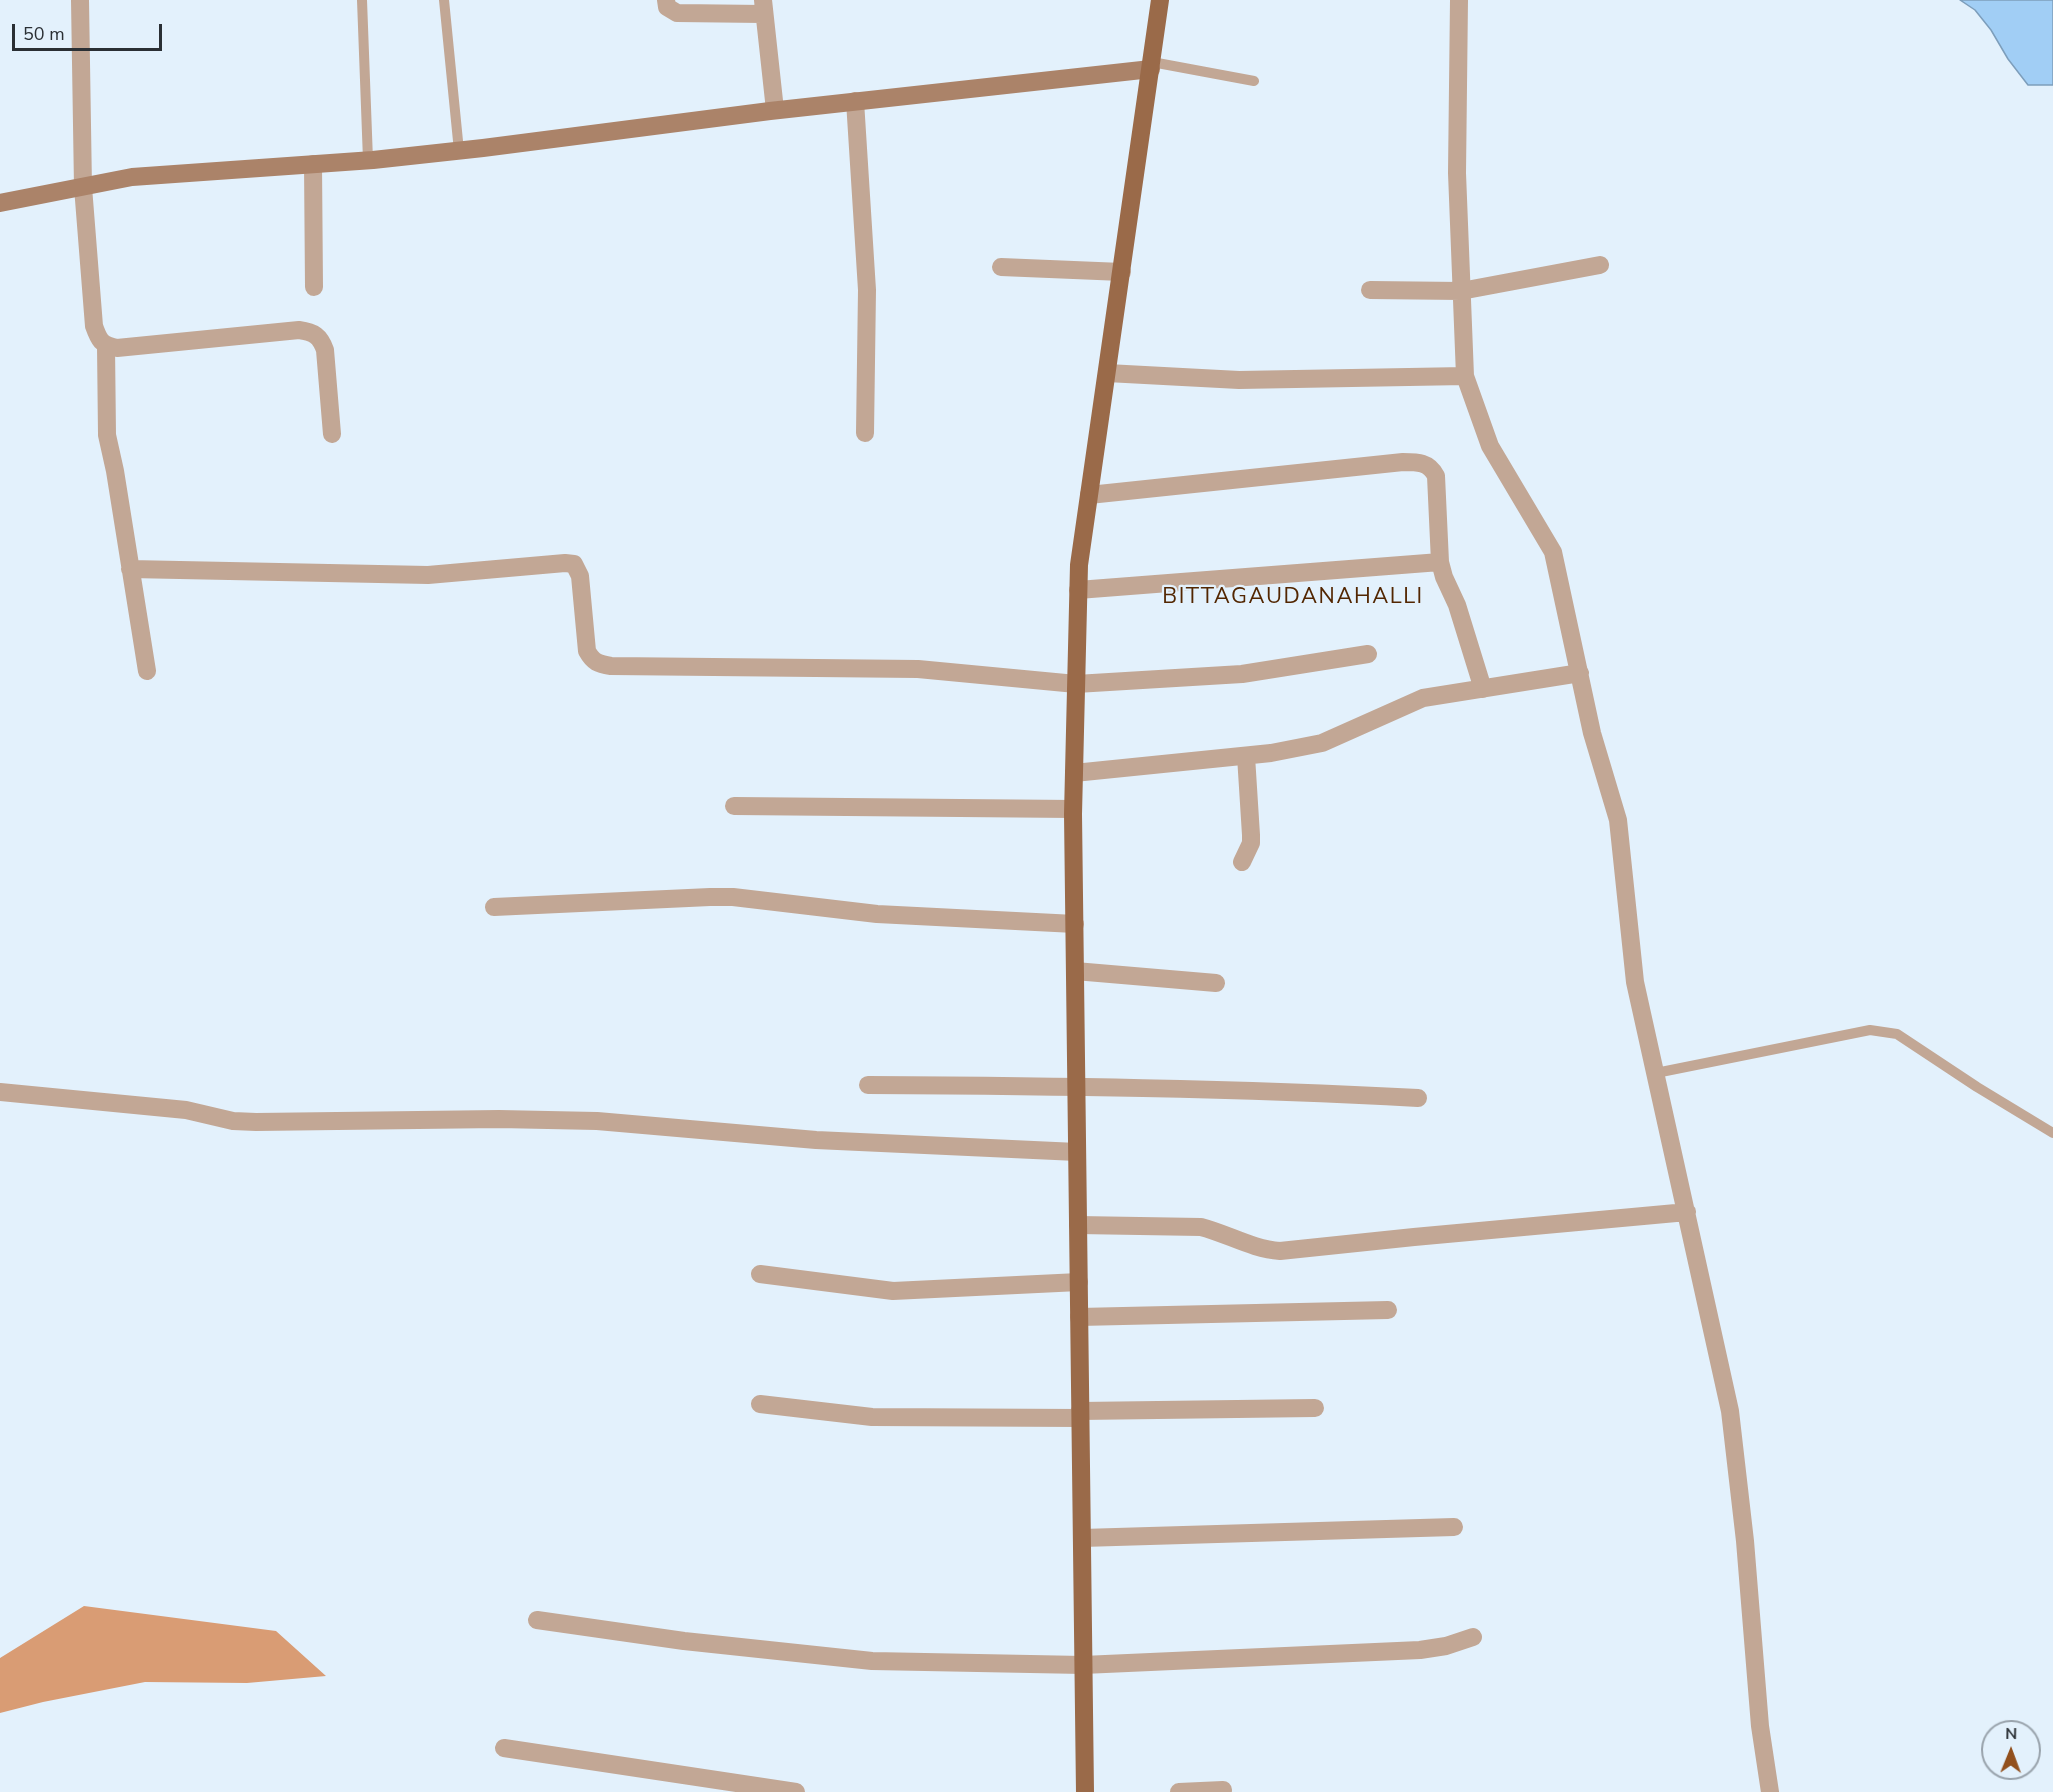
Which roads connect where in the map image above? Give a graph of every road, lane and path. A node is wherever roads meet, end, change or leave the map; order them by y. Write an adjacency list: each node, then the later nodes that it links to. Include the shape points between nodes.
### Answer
1 (80, 0): 15 (street)
2 (362, 0): 13 (lane)
3 (444, 0): 12 (lane)
4 (666, 0): 7 (street, via 667,7 677,13)
5 (1160, 0): 8 (main road)
6 (1459, 0): 22 (street, via 1457,173)
7 (763, 7): 11 (street)
8 (1151, 65): 9 (lane); 10 (street); 19 (main road)
9 (1254, 81)
10 (855, 101): 11 (street); 26 (street, via 867,290)
11 (775, 110): 12 (street)
12 (459, 151): 13 (street)
13 (368, 160): 14 (street)
14 (313, 164): 15 (street, via 132,177); 20 (street)
15 (83, 187): 16 (street); 23 (street, via 94,326)
16 (0, 203)
17 (1600, 265): 22 (street)
18 (1001, 267): 19 (street)
19 (1122, 272): 24 (main road)
20 (314, 287)
21 (1371, 290): 22 (street)
22 (1461, 291): 25 (street)
23 (106, 346): 27 (street, via 312,331 325,350); 30 (street, via 107,435)
24 (1107, 373): 25 (street, via 1239,380); 28 (main road)
25 (1465, 376): 34 (street, via 1490,446 1553,552)
26 (864, 433)
27 (332, 434)
28 (1089, 495): 29 (street, via 1421,462 1436,476); 31 (main road)
29 (1440, 562): 31 (street); 36 (street)
30 (130, 568): 33 (street); 35 (street, via 429,575 574,564 580,576 587,651 599,664 918,669)
31 (1078, 590): 35 (main road)
32 (1368, 654): 35 (street, via 1242,674)
33 (147, 670)
34 (1580, 673): 36 (street); 46 (street, via 1618,820 1635,982)
35 (1076, 684): 38 (main road)
36 (1483, 688): 37 (street, via 1423,698 1322,743)
37 (1246, 756): 38 (street); 41 (street, via 1251,843)
38 (1074, 773): 40 (main road)
39 (734, 806): 40 (street)
40 (1073, 809): 43 (main road)
41 (1242, 862)
42 (494, 907): 43 (street, via 733,897 877,914)
43 (1075, 924): 44 (main road)
44 (1075, 971): 45 (street); 48 (main road)
45 (1216, 983)
46 (1656, 1073): 51 (lane, via 1870,1030 1884,1031 1897,1034); 53 (street)
47 (868, 1085): 48 (street)
48 (1076, 1086): 50 (street); 52 (main road)
49 (0, 1092): 52 (street, via 186,1110 233,1121 597,1121 816,1140)
50 (1418, 1098)
51 (2053, 1133)
52 (1077, 1152): 54 (main road)
53 (1687, 1212): 54 (street, via 1280,1251 1263,1250 1201,1227); 72 (street, via 1730,1411 1760,1726)
54 (1078, 1225): 56 (main road)
55 (760, 1274): 56 (street, via 893,1291)
56 (1079, 1282): 58 (main road)
57 (1388, 1310): 58 (street)
58 (1079, 1317): 61 (main road)
59 (760, 1404): 61 (street, via 872,1417)
60 (1315, 1408): 61 (street)
61 (1080, 1415): 63 (main road)
62 (1454, 1527): 63 (street)
63 (1082, 1538): 66 (main road)
64 (537, 1620): 66 (street, via 872,1661)
65 (1473, 1637): 66 (street, via 1420,1650)
66 (1083, 1665): 70 (main road)
67 (504, 1748): 69 (street)
68 (1223, 1790): 71 (street)
69 (796, 1792)
70 (1084, 1792)
71 (1179, 1792)
72 (1770, 1792)

